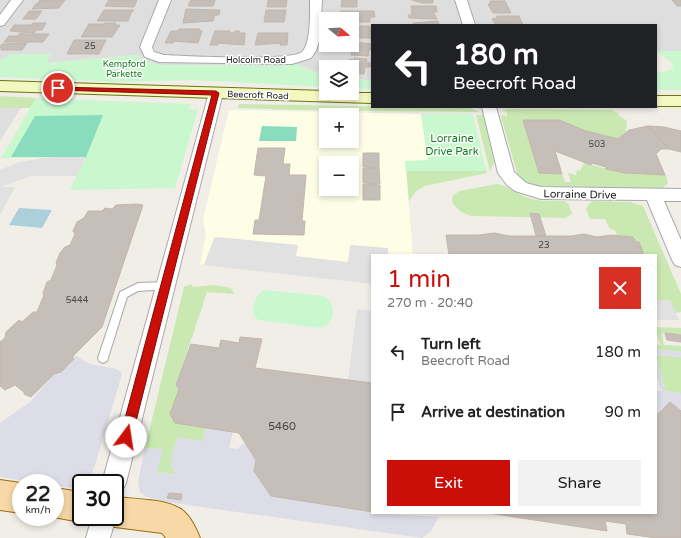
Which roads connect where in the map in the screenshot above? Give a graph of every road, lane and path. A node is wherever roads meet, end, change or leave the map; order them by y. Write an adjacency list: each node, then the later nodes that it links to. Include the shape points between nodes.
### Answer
1 (18, 0): 5 (street)
2 (165, 0): 3 (street, Holcolm Road, via 146,47 149,54 163,59 220,60 288,60 306,55 312,47)
3 (316, 0)
4 (461, 0): 6 (street)
5 (0, 23)
6 (469, 24)
7 (0, 86): 8 (street, Beecroft Road)
8 (216, 93): 9 (street, Beecroft Road); 16 (street)
9 (371, 98)
10 (657, 101): 11 (street)
11 (681, 101)
12 (489, 108): 13 (street, Lorraine Drive, via 506,173 520,187 541,193)
13 (653, 195): 14 (street, Lorraine Drive); 15 (street)
14 (681, 195)
15 (681, 260)
16 (165, 286): 17 (lane, via 137,286 123,295); 18 (street)
17 (103, 358)
18 (116, 474)
19 (0, 495): 20 (main road)
20 (12, 497)
21 (124, 513): 24 (main road, via 170,520)
22 (101, 526): 23 (street)
23 (98, 538)
24 (185, 538)

